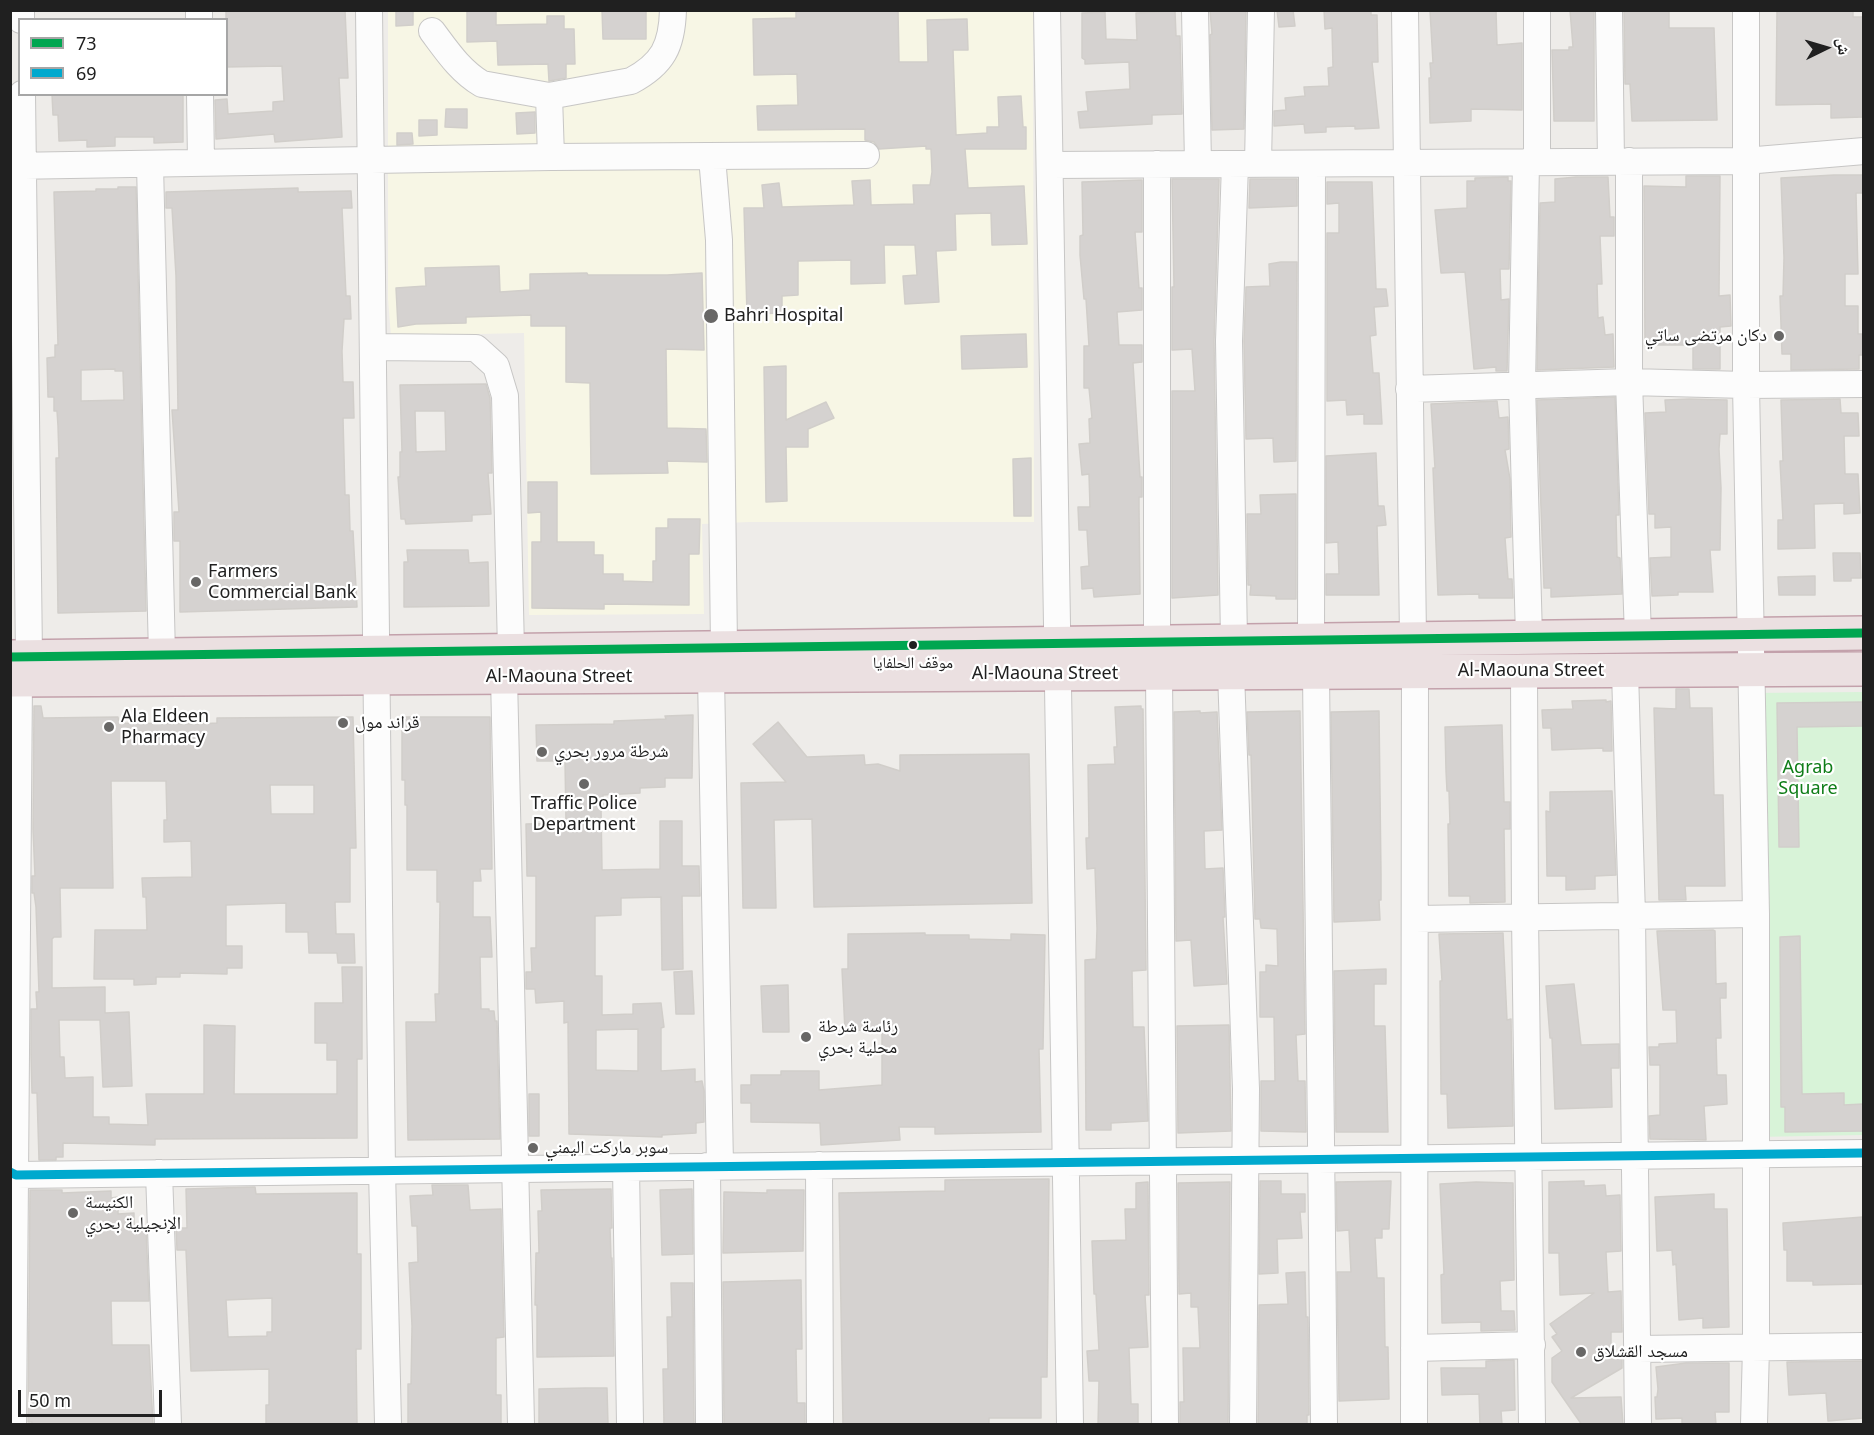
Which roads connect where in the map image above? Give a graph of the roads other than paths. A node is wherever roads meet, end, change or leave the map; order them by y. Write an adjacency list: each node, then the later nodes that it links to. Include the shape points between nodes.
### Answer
1 (369, 10): 18 (street)
2 (673, 10): 13 (street, via 667,50 642,75 630,81)
3 (1047, 10): 28 (street)
4 (1195, 10): 24 (street)
5 (1261, 10): 25 (street)
6 (1405, 10): 23 (street)
7 (1537, 10): 22 (street)
8 (1609, 10): 19 (street)
9 (1746, 10): 20 (street)
10 (432, 31): 13 (street, via 453,60 482,84)
11 (22, 96): 30 (street)
12 (200, 96): 21 (street)
13 (549, 96): 16 (street)
14 (1863, 151): 20 (street)
15 (866, 155): 17 (street)
16 (551, 157): 17 (street); 18 (street)
17 (712, 157): 47 (street, via 719,240)
18 (370, 160): 21 (street); 31 (street)
19 (1620, 161): 20 (street); 22 (street); 32 (street)
20 (1745, 161): 35 (street)
21 (201, 162): 27 (street)
22 (1531, 162): 23 (street); 34 (street)
23 (1407, 163): 26 (street); 36 (street)
24 (1198, 164): 25 (street); 29 (street)
25 (1246, 164): 26 (street); 44 (street, via 1229,342)
26 (1312, 164): 42 (street)
27 (150, 165): 30 (street); 43 (street)
28 (1051, 165): 29 (street); 46 (street)
29 (1157, 165): 45 (street)
30 (16, 166): 50 (street)
31 (374, 346): 48 (street, via 476,348 496,366 505,396); 49 (street)
32 (1629, 382): 34 (street); 35 (street); 39 (street)
33 (1863, 384): 35 (street)
34 (1522, 385): 36 (street); 40 (street)
35 (1746, 385): 38 (street)
36 (1409, 389): 41 (street)
37 (1863, 633): 38 (highway)
38 (1750, 635): 39 (highway); 52 (street)
39 (1638, 636): 40 (highway)
40 (1529, 637): 41 (highway)
41 (1413, 639): 42 (highway)
42 (1311, 640): 44 (highway)
43 (162, 655): 49 (highway); 50 (highway)
44 (1232, 657): 45 (highway); 56 (highway, Al-Maouna Street); 66 (street, via 1246,1077)
45 (1158, 658): 46 (highway); 68 (street)
46 (1058, 659): 47 (highway); 69 (street)
47 (717, 662): 48 (highway); 71 (street)
48 (508, 664): 49 (highway); 73 (street)
49 (376, 665): 50 (highway); 74 (street)
50 (17, 668): 75 (street)
51 (1863, 669): 52 (highway, Al-Maouna Street)
52 (1751, 670): 54 (highway, Al-Maouna Street); 57 (street)
53 (1524, 671): 54 (highway, Al-Maouna Street); 55 (highway, Al-Maouna Street); 59 (street)
54 (1625, 671): 58 (street)
55 (1415, 672): 56 (highway, Al-Maouna Street); 60 (street)
56 (1316, 673): 67 (street)
57 (1756, 914): 58 (street); 62 (street)
58 (1632, 916): 59 (street); 63 (street)
59 (1525, 917): 60 (street); 64 (street)
60 (1415, 919): 65 (street)
61 (1863, 1153): 62 (street)
62 (1755, 1155): 63 (street); 79 (street)
63 (1635, 1156): 64 (street); 81 (street)
64 (1529, 1157): 65 (street); 77 (street)
65 (1415, 1158): 67 (street); 80 (street)
66 (1245, 1160): 67 (street); 68 (street); 91 (street)
67 (1322, 1160): 92 (street)
68 (1162, 1161): 69 (street); 90 (street)
69 (1066, 1162): 70 (street); 89 (street)
70 (819, 1165): 71 (street); 88 (street)
71 (714, 1166): 72 (street); 87 (street)
72 (626, 1167): 73 (street); 86 (street)
73 (516, 1169): 74 (street); 85 (street)
74 (382, 1170): 76 (street); 84 (street)
75 (13, 1173): 76 (street); 82 (street)
76 (159, 1173): 83 (street)
77 (1532, 1345): 80 (street); 94 (street)
78 (1863, 1346): 79 (street)
79 (1756, 1347): 81 (street); 96 (street)
80 (1414, 1348): 93 (street)
81 (1638, 1349): 95 (street)
82 (14, 1425)
83 (168, 1425)
84 (388, 1425)
85 (521, 1425)
86 (630, 1425)
87 (709, 1425)
88 (820, 1425)
89 (1070, 1425)
90 (1165, 1425)
91 (1243, 1425)
92 (1324, 1425)
93 (1414, 1425)
94 (1532, 1425)
95 (1638, 1425)
96 (1754, 1425)

